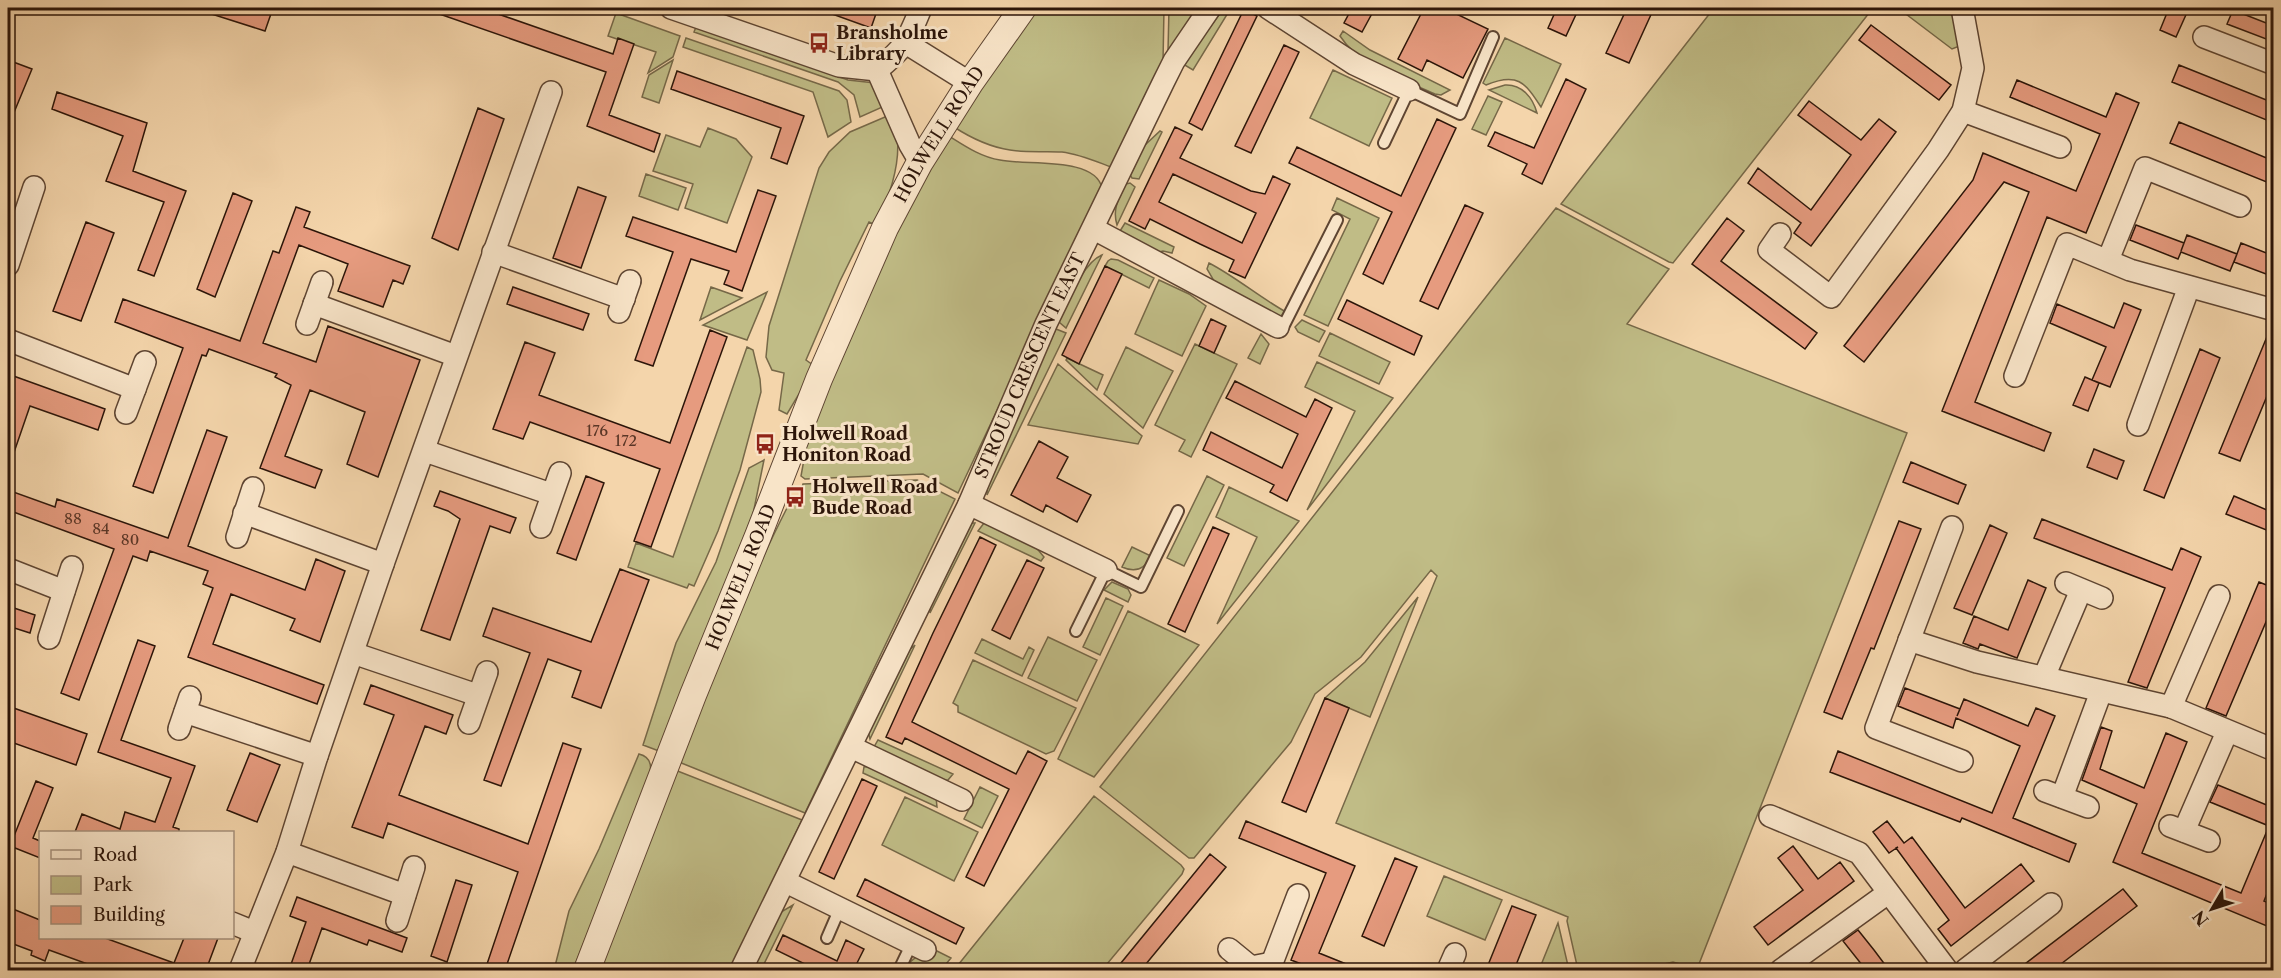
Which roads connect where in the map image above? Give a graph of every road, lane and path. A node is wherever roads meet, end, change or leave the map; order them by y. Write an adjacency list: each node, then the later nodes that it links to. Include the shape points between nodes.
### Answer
1 (671, 8): 11 (street, via 839,66)
2 (921, 8): 9 (street)
3 (1023, 8): 12 (street, HOLWELL ROAD)
4 (1210, 8): 23 (street, STROUD CRESCENT EAST, via 1174,61)
5 (1268, 8): 13 (street, via 1354,64)
6 (1962, 8): 15 (street, via 1973,68)
7 (1493, 37): 13 (lane, via 1460,114)
8 (2204, 37): 10 (street)
9 (906, 43): 11 (street); 12 (street)
10 (2274, 64)
11 (877, 70): 18 (street)
12 (970, 83): 18 (street, HOLWELL ROAD)
13 (1409, 90): 16 (lane)
14 (551, 92): 25 (street)
15 (1963, 111): 17 (street); 24 (street, via 1831,297 1769,250)
16 (1384, 143)
17 (2060, 147)
18 (920, 162): 95 (street, HOLWELL ROAD, via 885,228 819,379)
19 (34, 186): 21 (street)
20 (2240, 206): 26 (street, via 2145,168)
21 (17, 207): 27 (street)
22 (1337, 220): 34 (lane)
23 (1094, 229): 34 (street); 46 (street, STROUD CRESCENT EAST, via 1046,324)
24 (1780, 234)
25 (494, 252): 30 (street); 36 (street)
26 (2108, 260): 29 (street); 38 (street, via 2067,244)
27 (8, 265)
28 (322, 282): 31 (street)
29 (2188, 287): 32 (street); 41 (street)
30 (624, 298)
31 (314, 304): 33 (street); 36 (street)
32 (2274, 310)
33 (307, 324)
34 (1283, 329)
35 (8, 340): 39 (street)
36 (456, 356): 42 (street)
37 (145, 362): 39 (street)
38 (2014, 376)
39 (135, 389): 40 (street)
40 (126, 412)
41 (2138, 425)
42 (424, 451): 45 (street); 52 (street)
43 (560, 473): 45 (street)
44 (253, 488): 48 (street)
45 (551, 494): 49 (street)
46 (969, 504): 55 (street); 71 (street, STROUD CRESCENT EAST)
47 (1178, 511): 55 (lane, via 1141,587)
48 (244, 513): 51 (street); 52 (street)
49 (541, 527)
50 (1952, 527): 61 (street)
51 (237, 537)
52 (383, 564): 62 (street)
53 (72, 567): 56 (street)
54 (8, 569): 56 (street)
55 (1106, 570): 59 (lane)
56 (64, 591): 60 (street)
57 (2221, 596): 67 (street)
58 (2102, 598): 64 (street, via 2073,586)
59 (1076, 631)
60 (49, 638)
61 (1909, 640): 64 (street, via 1946,654); 74 (street, via 1876,728)
62 (352, 653): 66 (street); 73 (street)
63 (487, 672): 66 (street)
64 (2043, 677): 65 (street)
65 (2101, 692): 67 (street); 76 (street, via 2053,794)
66 (477, 695): 69 (street)
67 (2171, 707): 70 (street)
68 (185, 713): 73 (street)
69 (469, 723)
70 (2227, 732): 72 (street); 78 (street, via 2177,829)
71 (851, 747): 75 (street); 81 (street, STROUD CRESCENT EAST)
72 (2274, 750)
73 (316, 756): 79 (street)
74 (1962, 761)
75 (962, 800)
76 (2088, 807)
77 (1770, 816): 82 (street, via 1859,854)
78 (2209, 841)
79 (287, 852): 83 (street); 89 (street)
80 (414, 867): 83 (street)
81 (786, 882): 86 (street); 96 (street, STROUD CRESCENT EAST)
82 (1888, 892): 98 (street); 99 (street)
83 (405, 895): 87 (street)
84 (1298, 895): 93 (street)
85 (2051, 904): 100 (street)
86 (840, 908): 90 (lane); 91 (street)
87 (397, 921)
88 (234, 924): 89 (street)
89 (254, 932): 94 (street)
90 (827, 938)
91 (918, 947): 97 (lane)
92 (1229, 949): 93 (street, via 1251,967)
93 (1273, 967)
94 (240, 970)
95 (586, 970)
96 (741, 970)
97 (900, 970)
98 (1781, 970)
99 (1947, 970)
100 (1965, 970)

